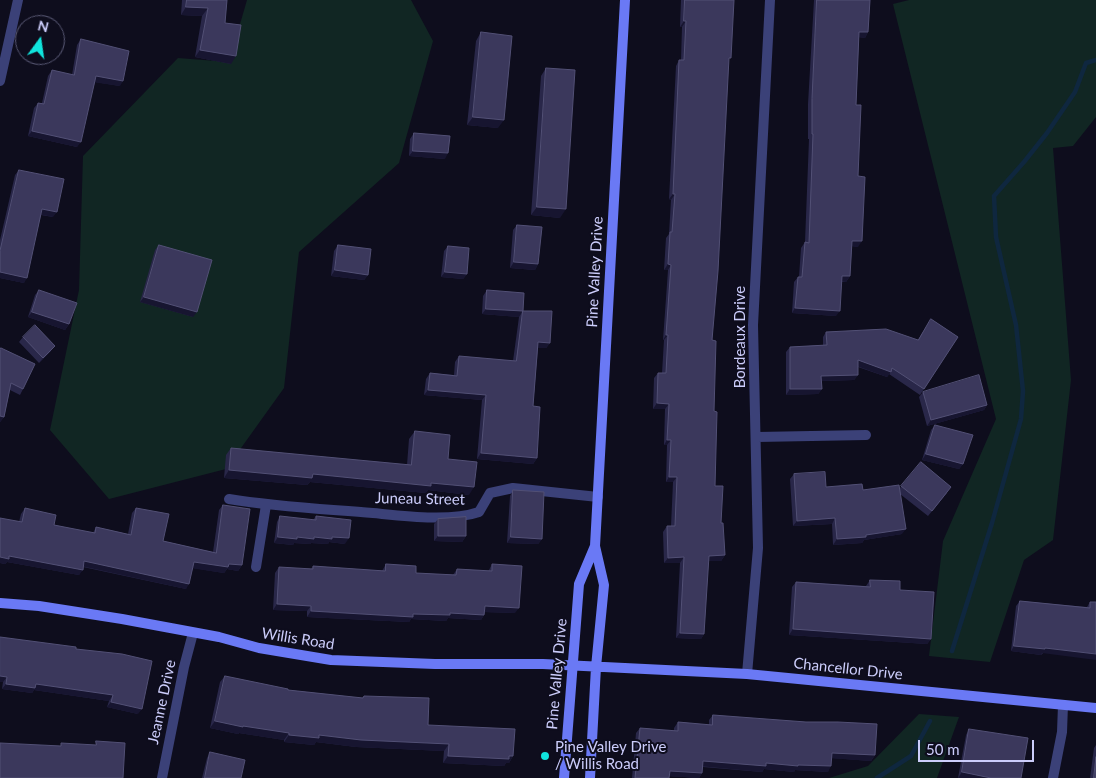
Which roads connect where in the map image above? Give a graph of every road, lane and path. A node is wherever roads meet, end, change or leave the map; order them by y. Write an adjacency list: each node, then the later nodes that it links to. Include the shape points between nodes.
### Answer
1 (18, 0): 4 (street)
2 (625, 0): 7 (street, Pine Valley Drive)
3 (770, 0): 6 (street, Bordeaux Drive, via 753,325)
4 (0, 81)
5 (866, 435): 6 (street)
6 (757, 437): 16 (street, Bordeaux Drive, via 758,548)
7 (598, 497): 9 (street, Juneau Street, via 514,488 490,493 479,512 468,516 424,517); 10 (street, Pine Valley Drive)
8 (229, 499): 9 (street, Juneau Street)
9 (266, 505): 11 (street)
10 (595, 546): 14 (street, Pine Valley Drive, via 579,584); 15 (street, Pine Valley Drive, via 604,585)
11 (256, 567)
12 (0, 603): 13 (street, Willis Road, via 104,616)
13 (193, 633): 14 (street, Willis Road, via 331,660); 19 (street, Jeanne Drive)
14 (572, 665): 15 (street, Willis Road); 20 (street, Pine Valley Drive)
15 (596, 667): 16 (street, Chancellor Drive); 21 (street, Pine Valley Drive)
16 (747, 674): 17 (street, Chancellor Drive)
17 (1063, 704): 18 (street, Chancellor Drive); 22 (street, via 1062,732)
18 (1096, 708)
19 (162, 778)
20 (564, 778)
21 (590, 778)
22 (1053, 778)

